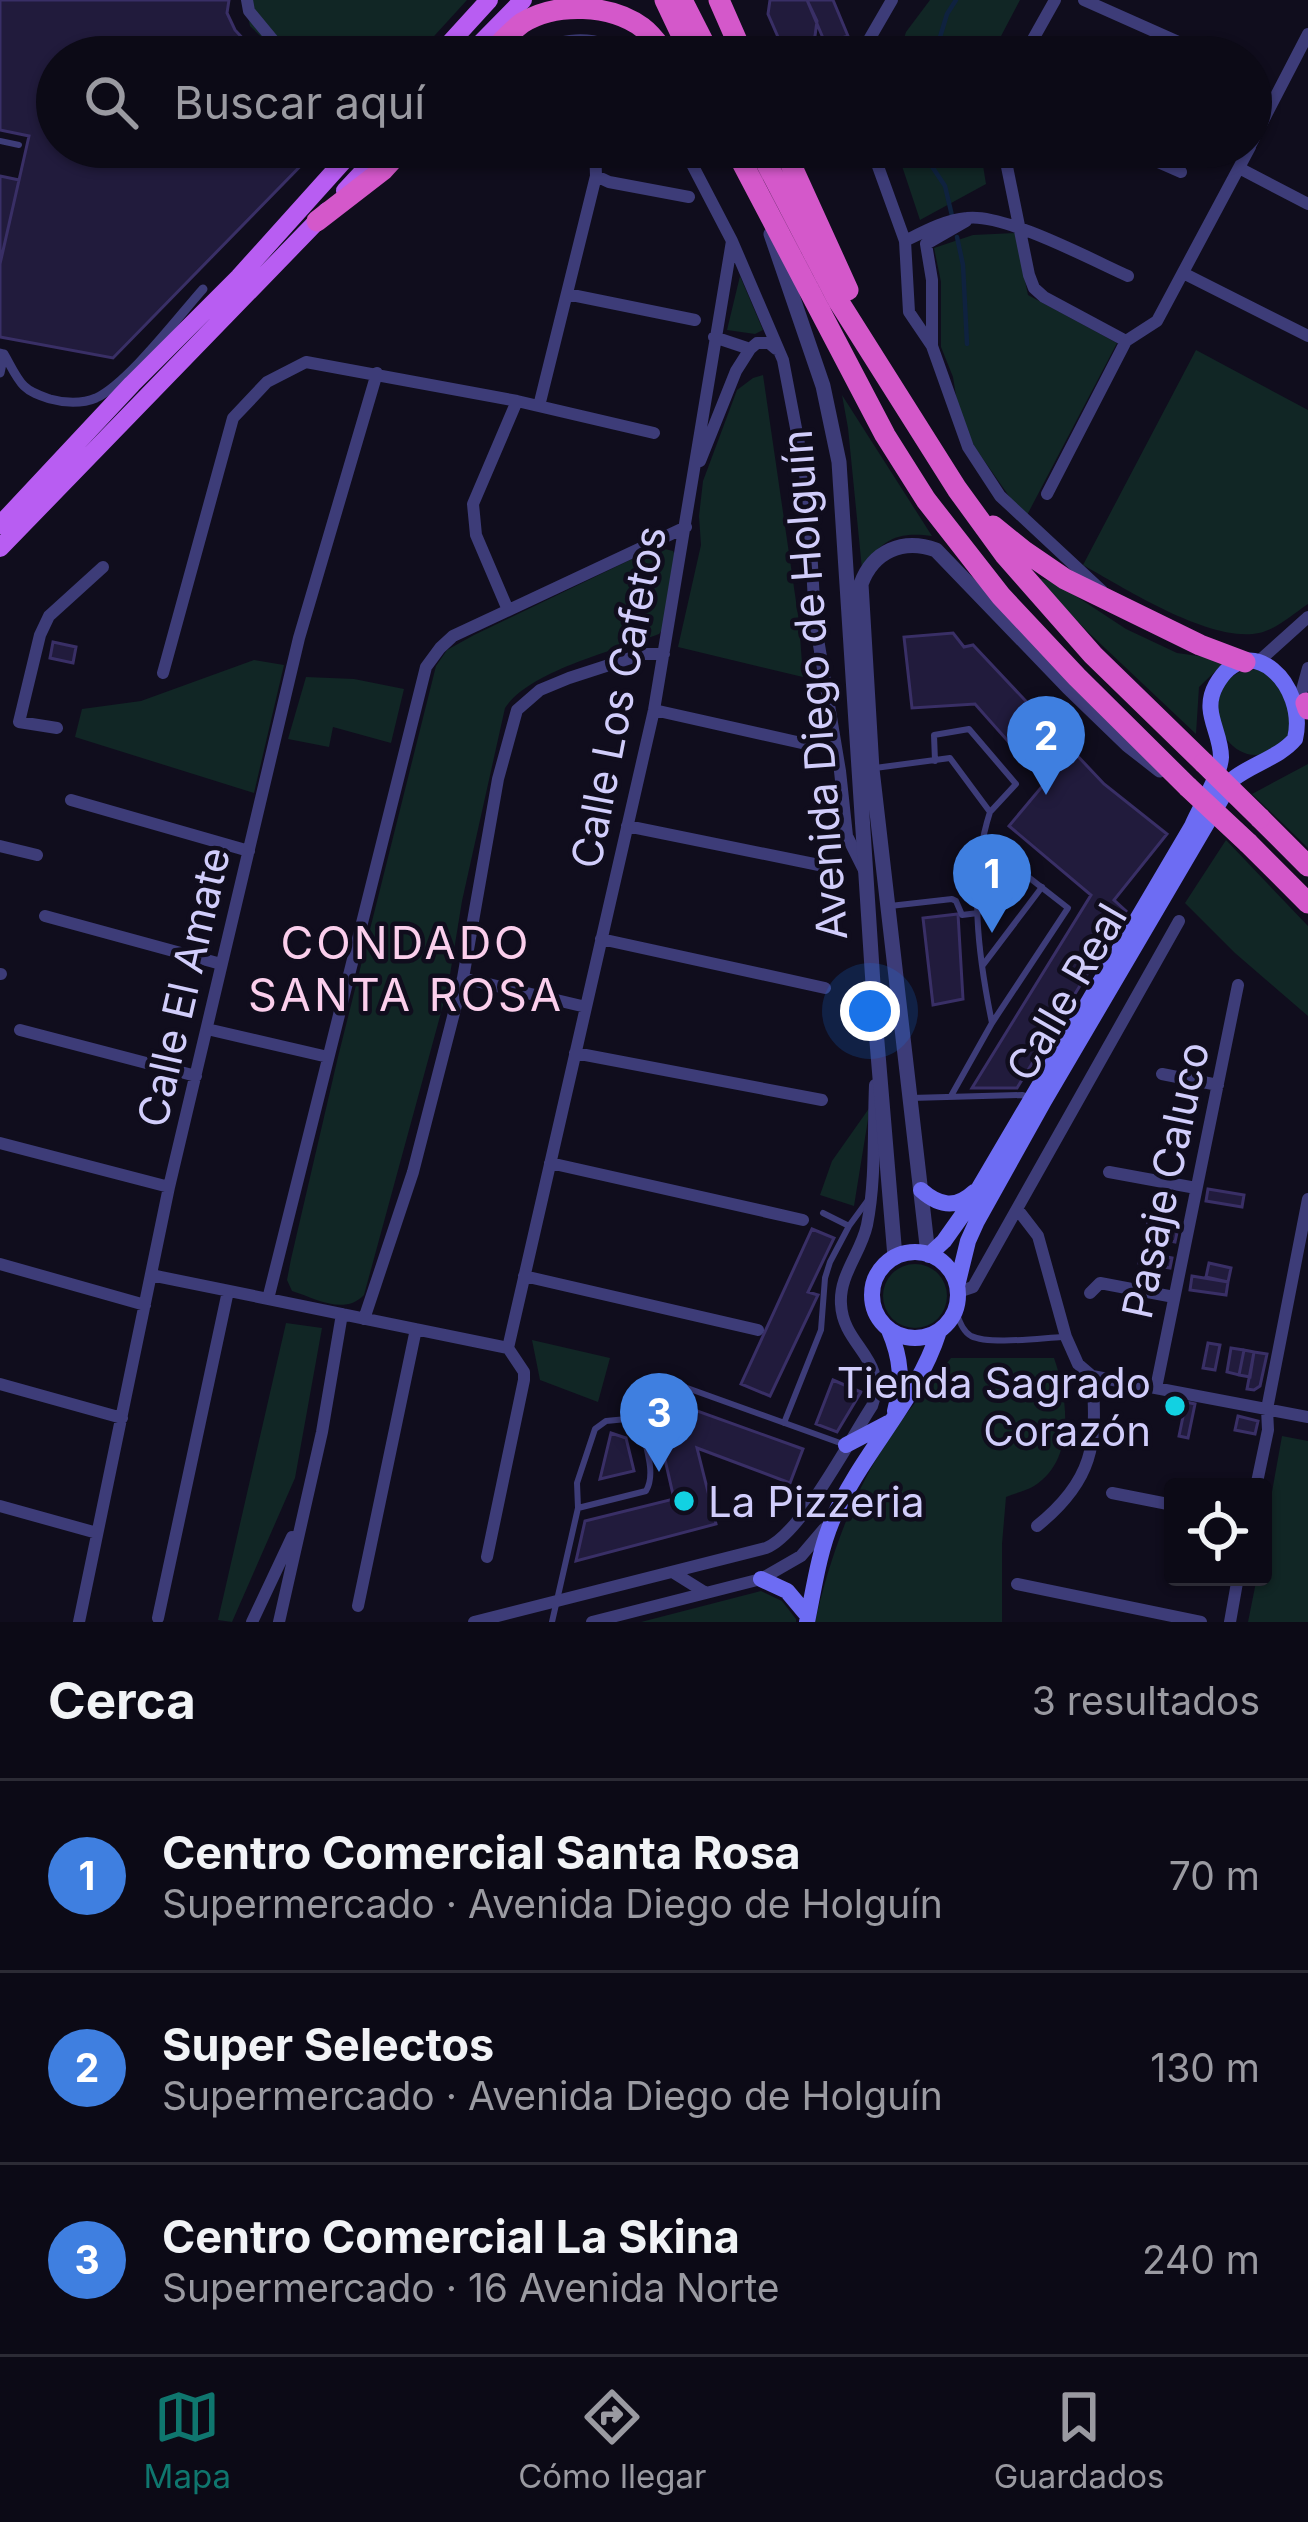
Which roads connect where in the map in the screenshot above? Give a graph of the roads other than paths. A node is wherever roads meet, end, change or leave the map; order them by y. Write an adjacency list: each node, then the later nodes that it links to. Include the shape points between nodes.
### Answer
1 (247, 0): 11 (street)
2 (489, 0): 12 (main road)
3 (523, 0): 13 (main road)
4 (664, 0): 16 (highway)
5 (682, 0): 17 (highway)
6 (719, 0): 18 (highway)
7 (892, 0): 19 (street)
8 (1055, 0): 20 (street)
9 (1084, 0): 21 (street)
10 (1308, 34): 22 (street)
11 (270, 36)
12 (456, 36)
13 (488, 36)
14 (509, 36): 15 (highway, via 556,11 582,9 620,16)
15 (649, 36)
16 (682, 36)
17 (701, 36)
18 (735, 36)
19 (871, 36)
20 (1035, 36)
21 (1165, 36)
22 (1292, 65): 23 (street); 24 (street)
23 (1308, 74)
24 (1272, 104)
25 (0, 141): 26 (lane)
26 (19, 145)
27 (337, 168): 70 (main road)
28 (366, 168): 45 (main road)
29 (384, 168): 45 (highway)
30 (596, 168): 40 (street)
31 (694, 168): 48 (street)
32 (748, 168): 41 (highway)
33 (753, 168): 63 (highway)
34 (793, 168): 63 (highway)
35 (878, 168): 47 (street)
36 (1007, 168): 46 (street)
37 (1172, 168): 39 (street)
38 (1239, 168): 43 (street); 49 (street)
39 (1181, 172)
40 (596, 176): 42 (street); 52 (street)
41 (756, 191): 89 (highway, via 926,500 1001,596); 100 (street, Avenida Diego de Holguín, via 823,386 839,462)
42 (689, 197)
43 (1308, 203)
44 (972, 217): 46 (street); 47 (street); 57 (street, via 926,244)
45 (317, 221): 72 (main road)
46 (1020, 228): 50 (street); 56 (street, via 1034,288)
47 (904, 241): 57 (street, via 909,312)
48 (731, 242): 55 (street, Calle Los Cafetos); 60 (street)
49 (1183, 273): 54 (street); 56 (street, via 1157,321)
50 (1128, 276)
51 (202, 289): 59 (street, via 96,398 38,396)
52 (567, 294): 53 (street); 65 (street)
53 (694, 320)
54 (1308, 336)
55 (714, 337): 58 (street); 67 (street, Calle Los Cafetos)
56 (1126, 341): 69 (street)
57 (932, 346): 74 (street, via 961,432 1000,496)
58 (750, 349): 60 (street, via 769,343); 67 (street, Calle Los Cafetos)
59 (2, 354): 61 (street)
60 (783, 360): 100 (street, via 808,491 815,621 847,836)
61 (0, 373)
62 (377, 373): 64 (street); 80 (street, via 306,362 267,382 233,418); 95 (street, Calle El Amate, via 298,638)
63 (899, 399): 68 (highway)
64 (517, 400): 65 (street); 75 (street, via 473,504 476,535)
65 (539, 406): 66 (street)
66 (654, 433)
67 (693, 480): 71 (street, Calle Los Cafetos)
68 (957, 489): 74 (highway, via 1024,551); 98 (highway, bridge, via 1057,616)
69 (1047, 494)
70 (0, 525)
71 (686, 526): 75 (street); 77 (street, Calle Los Cafetos)
72 (0, 548)
73 (103, 568): 83 (street, via 40,634 19,722)
74 (1116, 604): 78 (highway)
75 (508, 610): 120 (street, via 446,641 427,667)
76 (1308, 616): 78 (street)
77 (664, 654): 82 (street, Calle Los Cafetos); 111 (street, via 540,689 517,710)
78 (1252, 662): 81 (main road, via 1286,669); 84 (main road, via 1231,669 1213,691)
79 (1308, 668): 81 (street)
80 (163, 673)
81 (1305, 701): 86 (main road, via 1301,730)
82 (654, 710): 85 (street); 92 (street, Calle Los Cafetos)
83 (57, 728)
84 (1216, 734): 86 (main road, via 1239,754); 126 (main road, Calle Real, via 1220,766 1192,826)
85 (806, 744)
86 (1270, 756): 148 (main road, Calle Real, via 1233,778 1044,1101 977,1221)
87 (935, 760): 88 (lane); 91 (lane, via 950,758); 91 (lane, via 934,734 968,729 1016,784)
88 (872, 769): 89 (street, Avenida Diego de Holguín, via 861,584 881,555 911,544 942,554 1128,745); 104 (street, Avenida Diego de Holguín)
89 (1186, 785): 103 (highway, bridge)
90 (71, 800): 95 (street)
91 (990, 812): 93 (lane)
92 (628, 826): 97 (street); 108 (street, Calle Los Cafetos)
93 (981, 840): 99 (lane); 102 (lane)
94 (0, 846): 96 (street)
95 (249, 850): 109 (street, Calle El Amate)
96 (37, 855)
97 (819, 865)
98 (1308, 866)
99 (1018, 867): 101 (lane); 102 (lane)
100 (867, 874): 118 (street, Avenida Diego de Holguín)
101 (1042, 887): 110 (lane); 115 (lane, via 1068,908)
102 (977, 900): 105 (lane)
103 (1308, 903)
104 (886, 906): 105 (lane, via 943,898 962,914); 125 (street, Avenida Diego de Holguín)
105 (978, 913): 110 (lane)
106 (45, 916): 109 (street)
107 (1179, 921): 137 (street)
108 (602, 939): 113 (street); 114 (street, Calle Los Cafetos)
109 (221, 964): 116 (street, Calle El Amate)
110 (981, 968): 115 (lane)
111 (463, 978): 114 (street); 153 (street, via 413,1172)
112 (1238, 985): 123 (street, Pasaje Caluco)
113 (826, 988)
114 (586, 1007): 119 (street, Calle Los Cafetos)
115 (992, 1023): 124 (lane)
116 (207, 1029): 120 (street); 122 (street, Calle El Amate)
117 (20, 1030): 122 (street)
118 (876, 1030): 135 (street); 142 (street, Avenida Diego de Holguín)
119 (575, 1053): 127 (street); 129 (street, Calle Los Cafetos)
120 (328, 1057): 150 (street)
121 (1162, 1074): 123 (street)
122 (196, 1076): 131 (street, Calle El Amate)
123 (1217, 1085): 133 (street, Pasaje Caluco)
124 (951, 1096): 125 (lane); 126 (lane)
125 (910, 1098): 134 (street, Avenida Diego de Holguín)
126 (1032, 1098): 132 (main road, Calle Real)
127 (822, 1100)
128 (0, 1143): 131 (street)
129 (550, 1163): 139 (street); 145 (street, Calle Los Cafetos)
130 (1109, 1172): 133 (street)
131 (169, 1187): 144 (street, Calle El Amate)
132 (980, 1187): 134 (main road, via 948,1205); 141 (main road, Calle Real)
133 (1196, 1188): 149 (street, Pasaje Caluco)
134 (921, 1190): 141 (street, Avenida Diego de Holguín)
135 (869, 1198): 140 (lane); 169 (street, via 841,1299 876,1391)
136 (1308, 1199): 163 (street)
137 (1018, 1210): 148 (street, via 973,1287); 158 (street, via 1038,1236)
138 (823, 1213): 140 (lane)
139 (802, 1220)
140 (849, 1226): 168 (lane, via 827,1270 821,1330)
141 (928, 1254): 142 (main road); 148 (main road, via 946,1266)
142 (895, 1257): 156 (main road, via 880,1270 872,1296)
143 (0, 1264): 151 (street)
144 (151, 1275): 146 (street); 151 (street, Calle El Amate)
145 (524, 1276): 155 (street); 159 (street, Calle Los Cafetos)
146 (228, 1291): 150 (street); 187 (street)
147 (1090, 1293): 149 (street, via 1100,1283)
148 (956, 1296): 157 (main road); 158 (lane, via 972,1336)
149 (1174, 1298): 162 (street, Pasaje Caluco)
150 (268, 1299): 152 (street)
151 (145, 1305): 165 (street, Calle El Amate)
152 (342, 1314): 153 (street); 176 (street)
153 (364, 1318): 154 (street)
154 (416, 1329): 159 (street); 186 (street)
155 (758, 1330)
156 (889, 1330): 157 (main road, via 915,1339); 167 (main road, via 902,1375)
157 (940, 1331): 167 (main road)
158 (1066, 1337): 160 (street)
159 (508, 1348): 179 (street, via 524,1380)
160 (1092, 1376): 162 (street); 177 (street, via 1096,1422 1080,1482)
161 (0, 1384): 165 (street)
162 (1156, 1388): 163 (street)
163 (1267, 1409): 164 (street); 170 (street)
164 (1308, 1417)
165 (122, 1418): 178 (street, Calle El Amate)
166 (637, 1418): 168 (lane, via 637,1394 651,1382); 174 (lane, via 595,1429); 174 (lane, via 649,1488)
167 (891, 1421): 169 (main road); 175 (main road)
168 (784, 1423): 169 (lane)
169 (846, 1445): 180 (street, via 778,1543)
170 (1258, 1478)
171 (1112, 1493): 172 (street)
172 (1164, 1503)
173 (0, 1506): 178 (street)
174 (578, 1508): 185 (lane)
175 (833, 1519): 181 (street, via 801,1556); 188 (main road)
176 (300, 1520): 190 (street); 191 (street)
177 (1037, 1526)
178 (97, 1533): 189 (street, Calle El Amate)
179 (487, 1556)
180 (674, 1573): 184 (street); 185 (street)
181 (761, 1579): 184 (street); 188 (main road, via 787,1591)
182 (1017, 1584): 195 (street)
183 (1236, 1586): 196 (street)
184 (706, 1593): 194 (street)
185 (556, 1602): 192 (street); 193 (lane)
186 (358, 1606)
187 (158, 1618)
188 (807, 1619)
189 (80, 1622)
190 (252, 1622)
191 (279, 1622)
192 (474, 1622)
193 (552, 1622)
194 (592, 1622)
195 (1201, 1622)
196 (1230, 1622)

